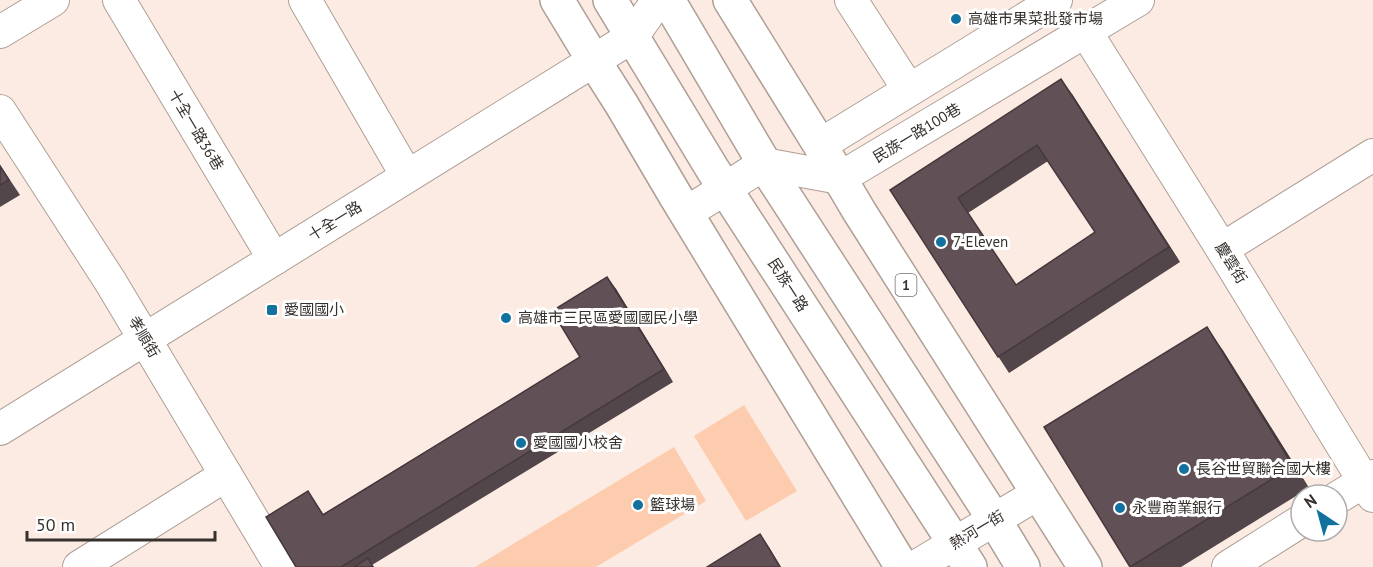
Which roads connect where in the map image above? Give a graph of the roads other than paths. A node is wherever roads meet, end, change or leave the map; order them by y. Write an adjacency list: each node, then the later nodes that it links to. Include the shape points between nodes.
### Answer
1 (52, 0): 12 (street)
2 (119, 0): 26 (street, 十全一路36巷)
3 (305, 0): 21 (street)
4 (557, 0): 15 (main road)
5 (610, 0): 14 (main road, 民族一路)
6 (658, 0): 14 (street, 十全一路)
7 (668, 0): 20 (main road)
8 (730, 0): 18 (main road, 1)
9 (851, 0): 16 (street)
10 (1056, 0): 16 (street)
11 (1138, 0): 13 (street, 民族一路100巷)
12 (0, 32)
13 (1086, 32): 22 (street, 民族一路100巷); 25 (street, 慶雲街)
14 (632, 37): 15 (street, 十全一路); 23 (main road, 民族一路)
15 (594, 61): 21 (street, 十全一路); 24 (main road)
16 (909, 90): 18 (street)
17 (0, 111): 27 (street, 孝順街)
18 (820, 145): 22 (main road, 1)
19 (1373, 155): 25 (street)
20 (764, 164): 22 (street); 23 (street); 33 (main road)
21 (407, 176): 26 (street, 十全一路)
22 (840, 178): 31 (main road, 1)
23 (725, 188): 24 (street); 35 (main road, 民族一路)
24 (686, 213): 38 (main road)
25 (1222, 249): 30 (street, 慶雲街)
26 (274, 259): 27 (street, 十全一路)
27 (145, 339): 28 (street, 十全一路); 29 (street, 孝順街)
28 (1, 427)
29 (226, 475): 36 (street); 37 (street, 孝順街)
30 (1370, 484): 32 (street)
31 (1039, 493): 33 (street, 熱河一街); 41 (main road, 1)
32 (1349, 493)
33 (993, 519): 35 (street, 熱河一街); 40 (main road)
34 (1289, 529): 42 (street)
35 (963, 555): 39 (street, 熱河一街)
36 (79, 567)
37 (281, 567)
38 (902, 567)
39 (915, 567)
40 (1023, 567)
41 (1085, 567)
42 (1228, 567)

